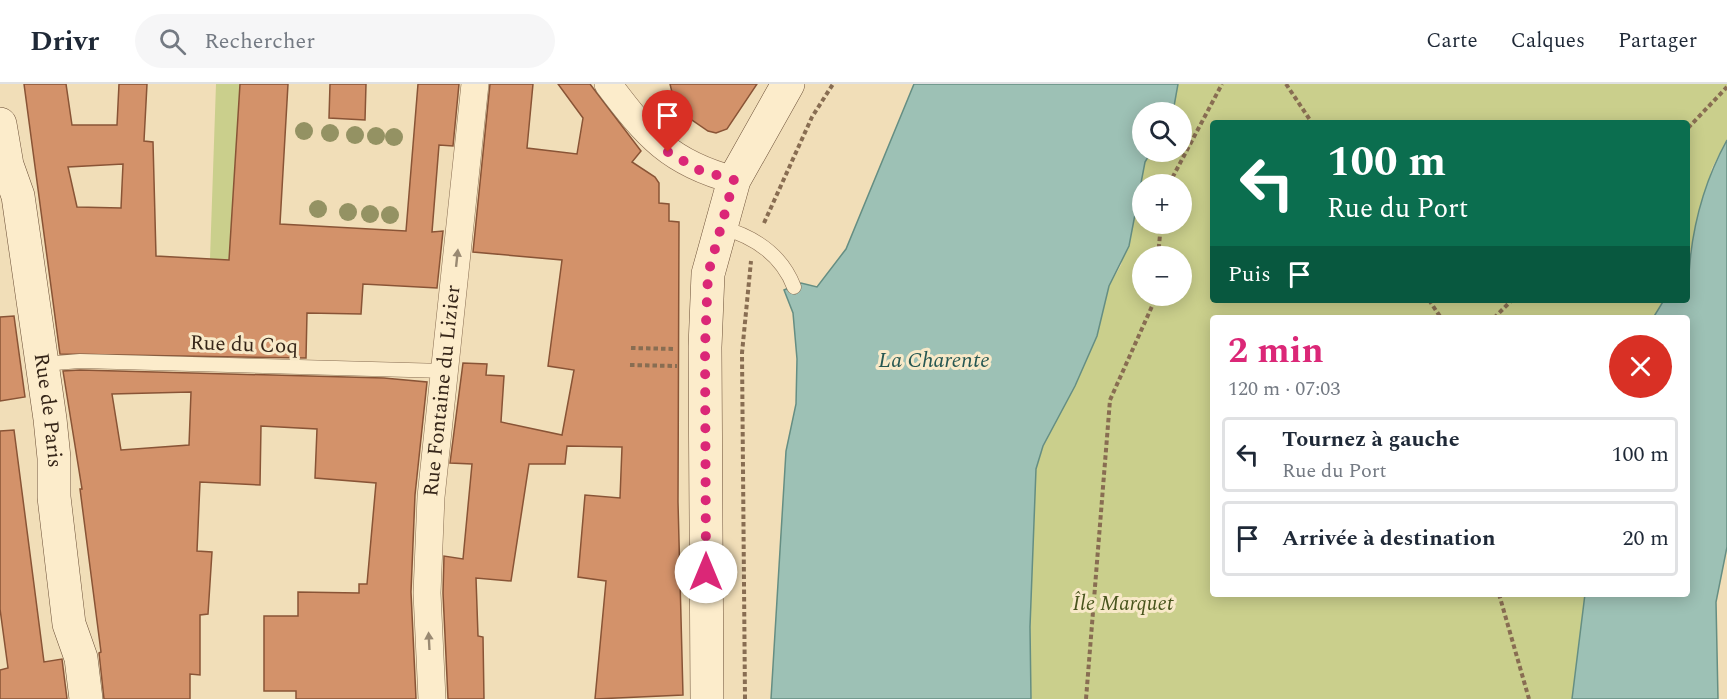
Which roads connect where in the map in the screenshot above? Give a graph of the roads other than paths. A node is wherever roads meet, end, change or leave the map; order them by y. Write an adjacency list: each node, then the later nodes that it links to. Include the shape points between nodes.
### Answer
1 (475, 84): 9 (street, Rue Fontaine du Lizier, one-way to 1)
2 (608, 84): 5 (street, via 636,121 670,154 699,170)
3 (788, 84): 5 (main road)
4 (0, 124): 8 (main road, Rue de Paris, via 18,196)
5 (734, 180): 6 (main road)
6 (720, 227): 7 (lane, via 741,233 774,254); 12 (main road, via 708,274 705,347)
7 (794, 287)
8 (41, 364): 9 (lane, Rue du Coq, via 80,361); 10 (main road, Rue de Paris, via 50,419 54,497 69,624 81,658)
9 (445, 371): 11 (street, Rue Fontaine du Lizier, one-way to 9, via 427,593 431,497)
10 (86, 699)
11 (432, 699)
12 (707, 699)

